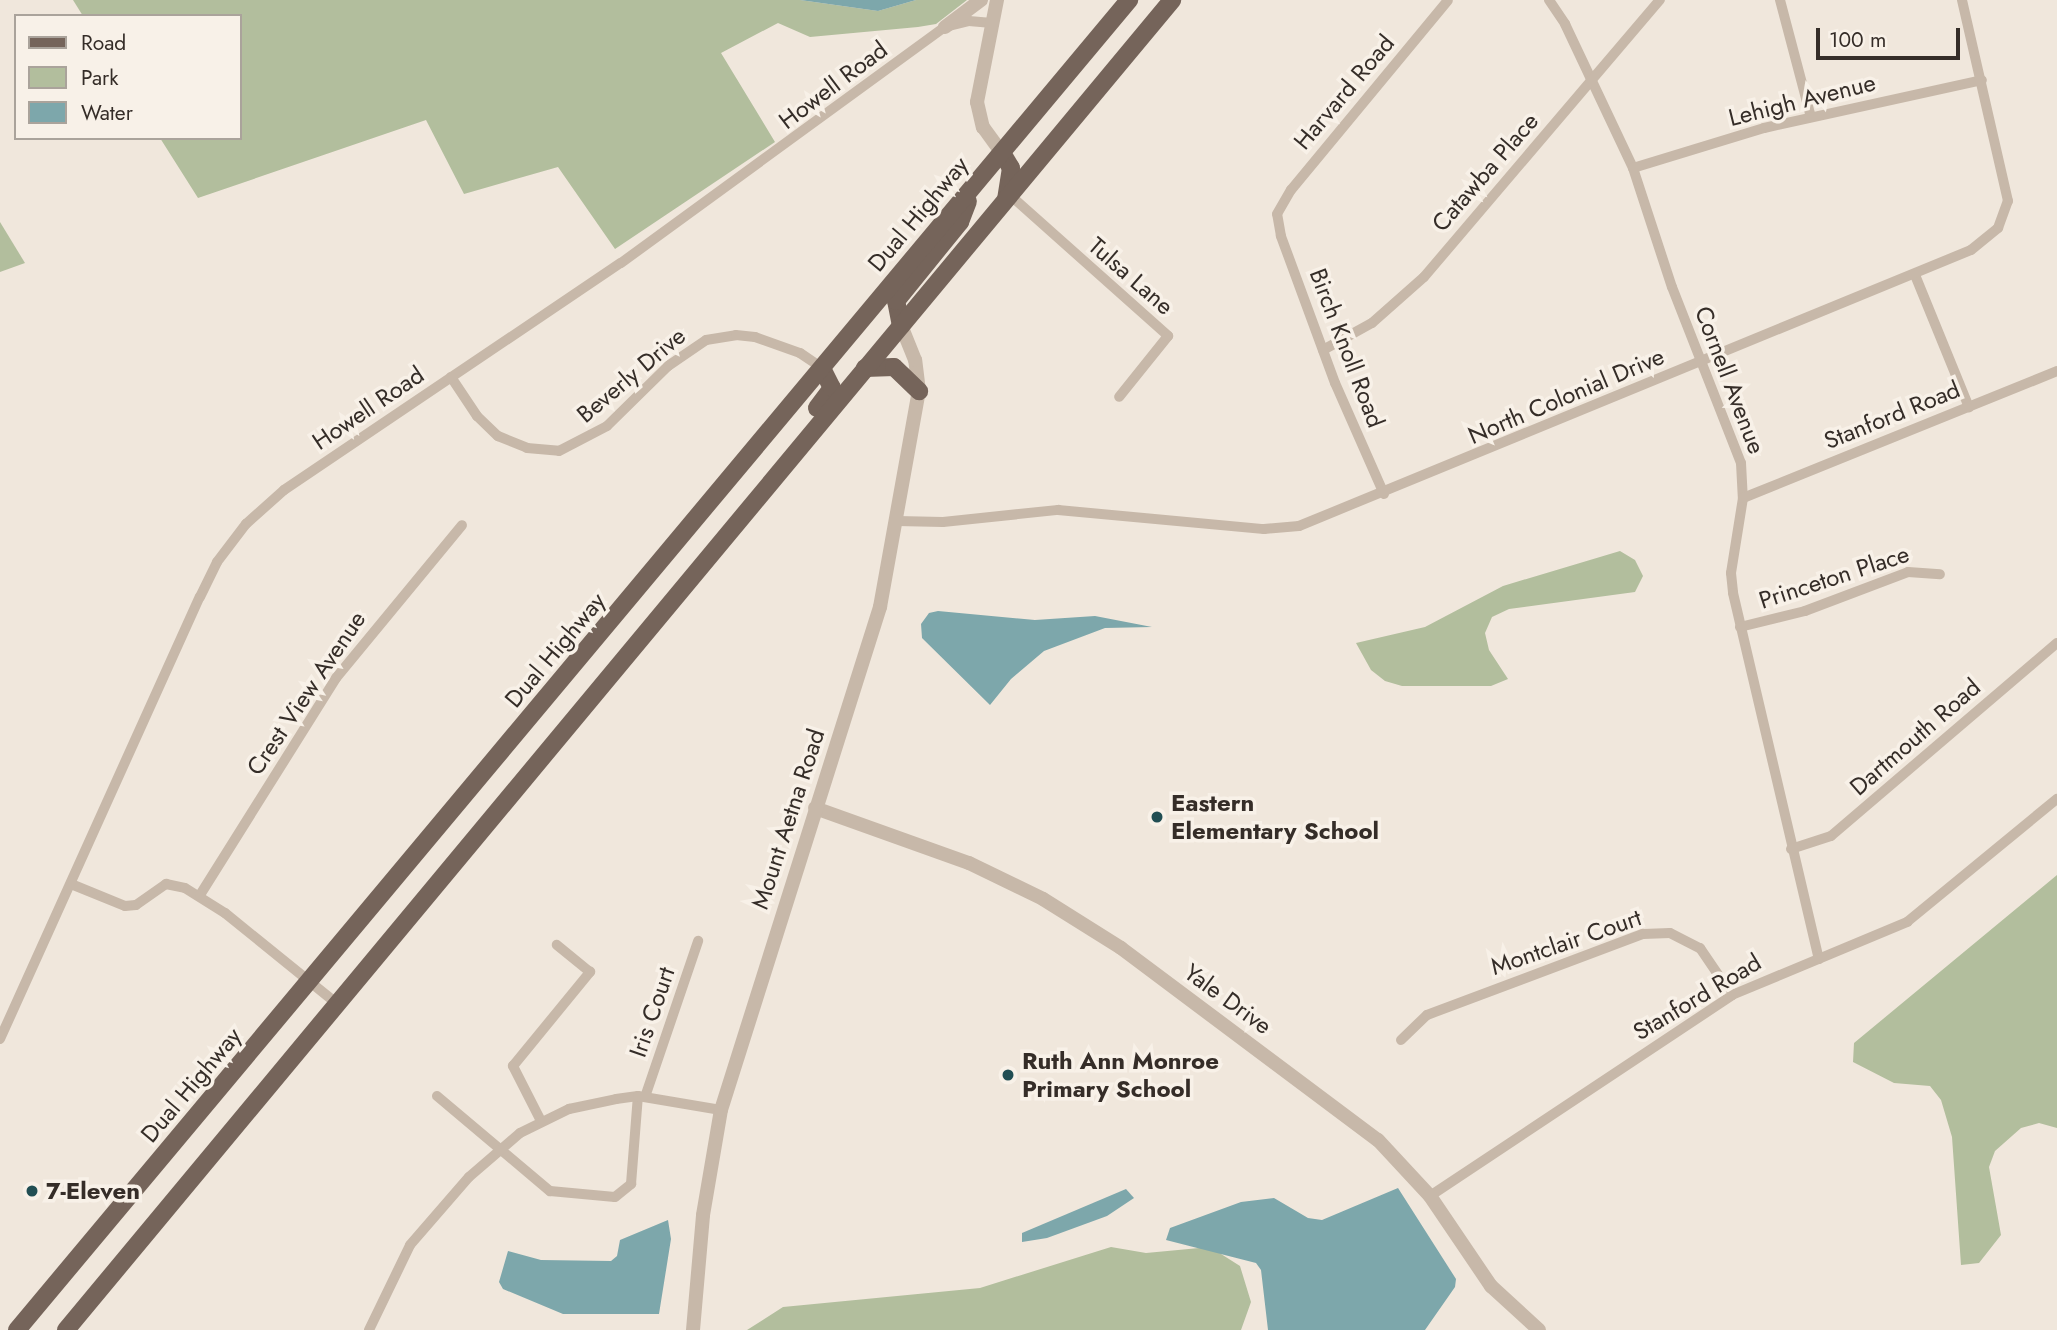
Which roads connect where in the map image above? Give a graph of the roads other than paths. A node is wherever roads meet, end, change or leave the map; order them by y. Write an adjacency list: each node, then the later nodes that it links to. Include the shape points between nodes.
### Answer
1 (981, 0): 11 (street)
2 (997, 0): 10 (street)
3 (1129, 0): 15 (main road, Dual Highway)
4 (1172, 0): 16 (main road)
5 (1448, 0): 21 (street, Harvard Road, via 1291,190)
6 (1549, 0): 12 (street, Cornell Avenue)
7 (1660, 0): 12 (street, Catawba Place)
8 (1780, 0): 14 (street)
9 (1962, 0): 13 (street, North Colonial Drive)
10 (992, 23): 11 (street, Howell Road, via 969,21); 17 (street, via 978,116)
11 (945, 27): 29 (street, Howell Road, via 689,215)
12 (1592, 80): 18 (street, Cornell Avenue); 24 (street, Catawba Place, via 1424,277 1372,323)
13 (1982, 80): 14 (street, Lehigh Avenue); 22 (street, North Colonial Drive, via 2007,180 2005,216 1971,250)
14 (1811, 117): 18 (street, Lehigh Avenue)
15 (1019, 132): 16 (main road); 17 (main road, Dual Highway)
16 (1044, 152): 20 (main road)
17 (1002, 153): 19 (main road, Dual Highway); 20 (main road, via 1011,167)
18 (1633, 168): 25 (street, Cornell Avenue)
19 (974, 185): 23 (main road, via 960,222 896,301); 26 (main road, Dual Highway)
20 (1008, 197): 23 (main road); 31 (street, Tulsa Lane, via 1168,336)
21 (1278, 214): 24 (street, Birch Knoll Road, via 1281,236)
22 (1915, 275): 25 (street, North Colonial Drive); 32 (street)
23 (901, 326): 27 (main road); 30 (street, Mount Aetna Road, via 915,360)
24 (1323, 350): 33 (street, Birch Knoll Road)
25 (1701, 362): 33 (street, North Colonial Drive); 34 (street, Cornell Avenue, via 1741,463)
26 (822, 368): 29 (street, Beverly Drive, via 800,353 755,337 706,340 668,366 607,426 559,450 527,448 498,436 477,416); 37 (main road, via 832,381 830,392 730,513); 49 (main road, Dual Highway)
27 (866, 368): 30 (main road, via 894,367); 37 (main road)
28 (2057, 371): 32 (street, Stanford Road)
29 (451, 377): 44 (street, Howell Road, via 284,490 231,541 200,597)
30 (919, 391): 35 (street, Mount Aetna Road)
31 (1119, 397)
32 (1969, 407): 34 (street, Stanford Road)
33 (1384, 494): 35 (street, North Colonial Drive, via 1282,529 1069,511 943,522)
34 (1743, 498): 39 (street, Cornell Avenue, via 1731,573)
35 (897, 521): 42 (street, Mount Aetna Road, via 867,653)
36 (462, 525): 45 (street, Crest View Avenue, via 336,678)
37 (722, 539): 51 (main road)
38 (1940, 574): 39 (street, Princeton Place, via 1908,572 1805,611)
39 (1740, 627): 43 (street, Cornell Avenue)
40 (2057, 643): 43 (street, Dartmouth Road, via 1831,836)
41 (2057, 799): 48 (street, Stanford Road, via 1907,922)
42 (814, 808): 56 (street, Mount Aetna Road); 59 (street, Yale Drive, via 968,863 1078,920 1351,1118 1403,1164)
43 (1791, 849): 48 (street, Cornell Avenue)
44 (71, 884): 45 (street, via 125,906 136,905 166,884); 52 (street, Howell Road)
45 (200, 895): 49 (street)
46 (698, 941): 55 (street, Iris Court)
47 (558, 945): 57 (street, via 590,972 513,1066)
48 (1819, 959): 50 (street, Stanford Road)
49 (311, 981): 51 (street); 60 (main road, Dual Highway)
50 (1732, 995): 53 (street, Montclair Court, via 1700,948 1670,933 1643,934 1427,1015); 59 (street, Stanford Road)
51 (336, 1003): 61 (main road)
52 (0, 1040)
53 (1401, 1040)
54 (437, 1096): 58 (street)
55 (641, 1097): 56 (street); 57 (street, via 592,1103); 58 (street, Iris Court, via 631,1184 622,1196 550,1191)
56 (721, 1110): 63 (street, Mount Aetna Road, via 703,1215)
57 (541, 1121): 58 (street)
58 (498, 1148): 62 (street, via 410,1245)
59 (1430, 1196): 64 (street, Yale Drive, via 1491,1286)
60 (17, 1330)
61 (66, 1330)
62 (369, 1330)
63 (693, 1330)
64 (1539, 1330)

